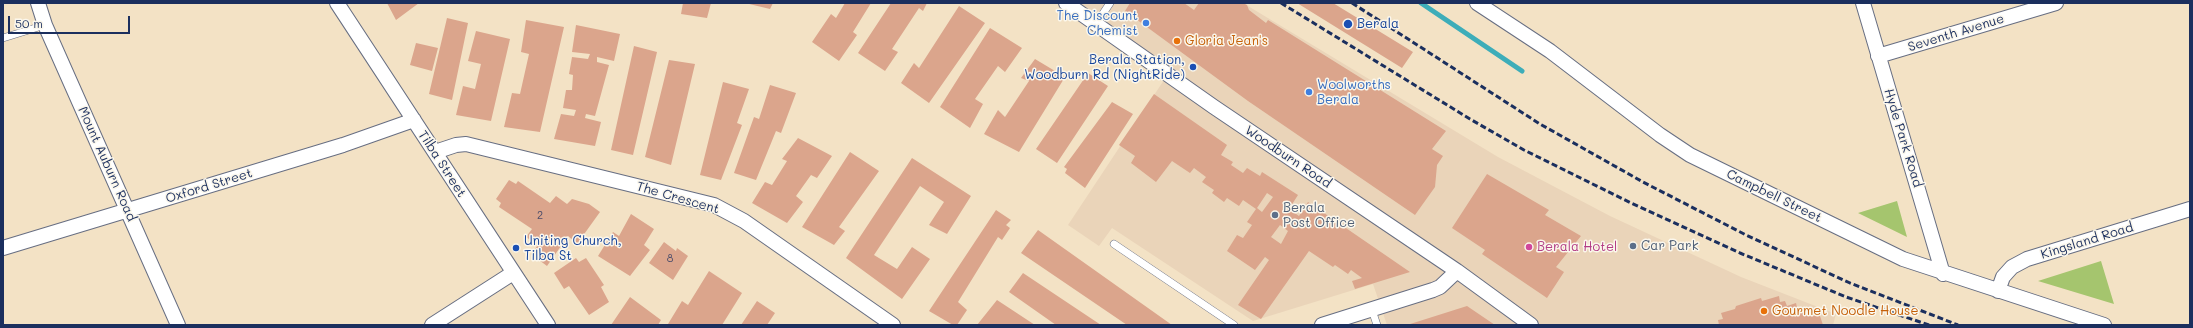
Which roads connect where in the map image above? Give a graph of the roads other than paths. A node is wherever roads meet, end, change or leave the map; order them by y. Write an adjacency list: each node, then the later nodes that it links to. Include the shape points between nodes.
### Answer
1 (38, 3): 9 (street, Mount Auburn Road)
2 (337, 3): 12 (street, Tilba Street)
3 (1066, 3): 8 (street, Woodburn Road)
4 (1110, 3): 8 (lane)
5 (1477, 3): 20 (street, Campbell Street, via 1550,51 1674,146 1903,259)
6 (1863, 3): 11 (street, Hyde Park Road)
7 (2056, 3): 11 (street, Seventh Avenue)
8 (1096, 24): 18 (street, Woodburn Road)
9 (45, 25): 10 (lane); 15 (street, Mount Auburn Road)
10 (3, 38)
11 (1878, 56): 20 (street, Hyde Park Road)
12 (414, 120): 13 (street, Tilba Street); 15 (street, Oxford Street, via 344,145)
13 (435, 152): 19 (street, Tilba Street); 26 (street, The Crescent, via 466,144 714,205 744,221)
14 (2190, 209): 21 (street, Kingsland Road, via 2027,259 2012,267 2003,277)
15 (128, 210): 17 (street, Oxford Street); 23 (street, Mount Auburn Road)
16 (1114, 244): 27 (lane)
17 (3, 248)
18 (1457, 271): 22 (street, via 1440,288); 30 (street, Woodburn Road)
19 (514, 272): 24 (street); 25 (street, Tilba Street)
20 (1943, 274): 21 (street, Campbell Street)
21 (1998, 291): 31 (street, Campbell Street)
22 (1372, 310): 28 (street); 29 (lane)
23 (178, 325)
24 (432, 325)
25 (548, 325)
26 (893, 325)
27 (1234, 325)
28 (1322, 325)
29 (1377, 325)
30 (1531, 325)
31 (2104, 325)

